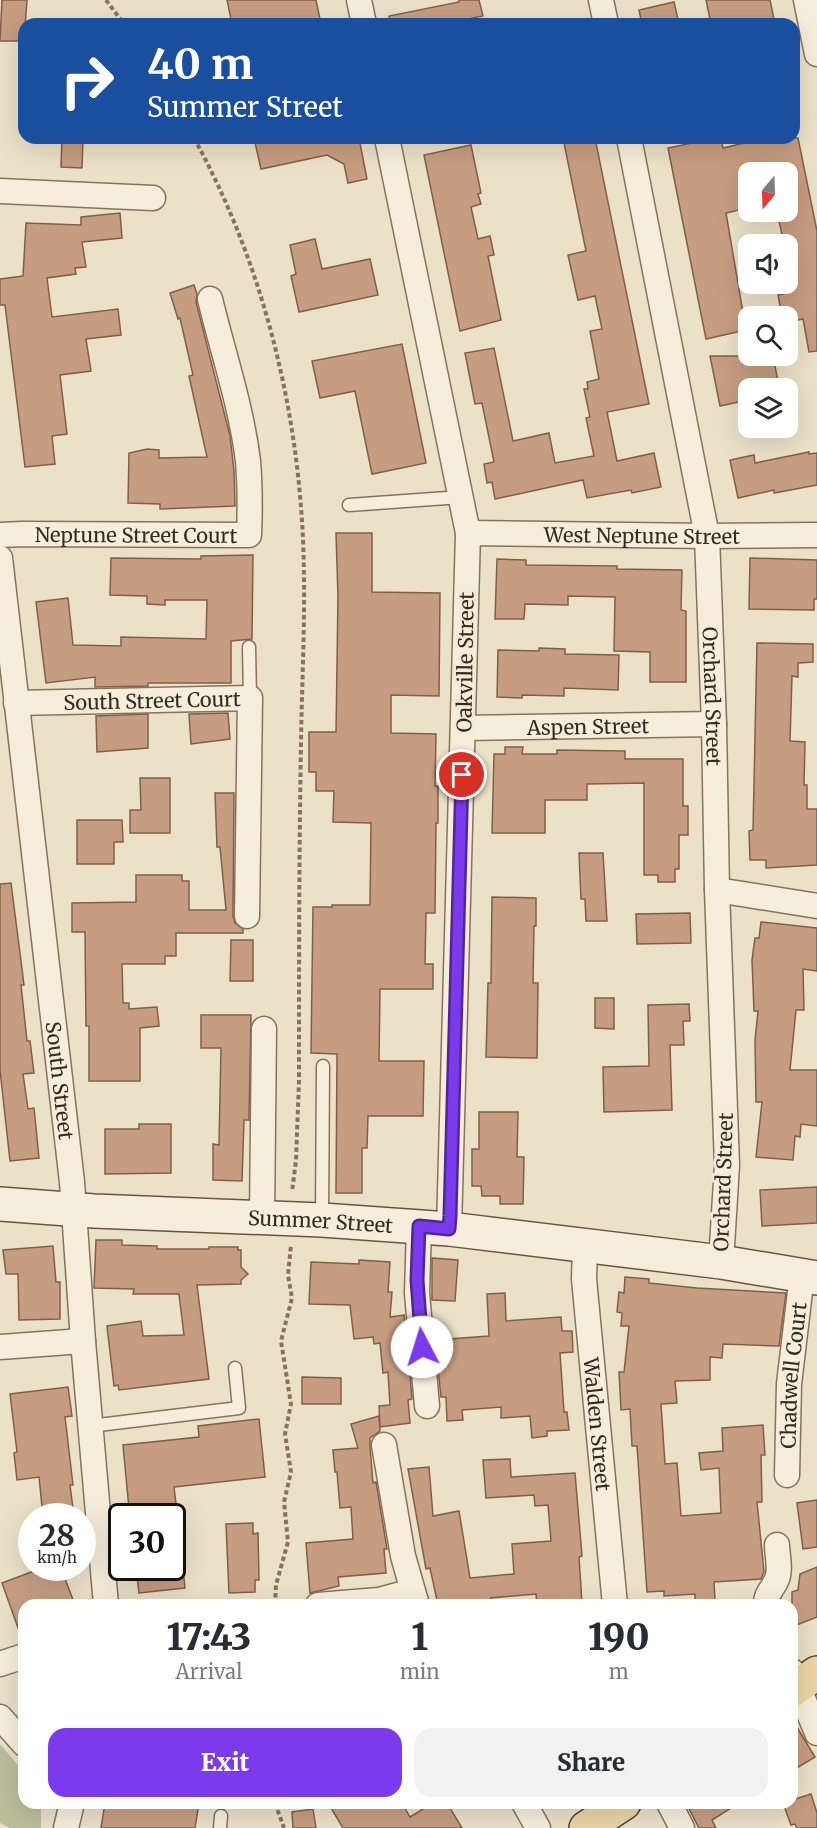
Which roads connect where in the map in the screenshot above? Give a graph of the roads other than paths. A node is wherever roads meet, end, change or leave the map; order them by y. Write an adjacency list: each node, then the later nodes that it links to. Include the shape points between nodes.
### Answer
1 (359, 0): 4 (street)
2 (601, 0): 5 (street)
3 (806, 0): 6 (street)
4 (363, 18)
5 (605, 18)
6 (817, 54)
7 (388, 144): 12 (street, Oakville Street)
8 (629, 144): 17 (street, Orchard Street)
9 (0, 191): 10 (street)
10 (153, 198)
11 (210, 299): 16 (street, Neptune Street Court, via 244,440 249,535)
12 (461, 497): 13 (lane); 14 (street, Oakville Street)
13 (349, 505)
14 (468, 533): 17 (street, West Neptune Street); 23 (street, Oakville Street)
15 (817, 535): 17 (street, West Neptune Street)
16 (0, 536)
17 (707, 536): 22 (street, Orchard Street)
18 (0, 558): 21 (street, South Street)
19 (249, 647): 20 (lane)
20 (250, 698): 21 (street, South Street Court); 26 (street, South Street Court)
21 (16, 703): 30 (street, South Street)
22 (714, 724): 23 (street, Aspen Street); 24 (street, Orchard Street)
23 (464, 728): 32 (street, Oakville Street)
24 (717, 890): 25 (street); 34 (street, Orchard Street, via 727,1165)
25 (817, 906)
26 (248, 916)
27 (264, 1029): 31 (street)
28 (323, 1066): 31 (lane)
29 (0, 1204): 30 (main road, Summer Street)
30 (74, 1210): 31 (main road, Summer Street); 36 (street, South Street)
31 (292, 1219): 32 (main road, Summer Street)
32 (434, 1228): 33 (main road, Summer Street); 39 (street, Oakville Street, via 417,1287)
33 (585, 1245): 34 (main road, Summer Street); 47 (street, Walden Street, via 584,1279)
34 (721, 1262): 35 (main road, Summer Street)
35 (809, 1276): 42 (street, Chadwell Court, via 789,1384)
36 (83, 1341): 37 (street); 40 (street, South Street)
37 (0, 1347)
38 (235, 1368): 40 (lane, via 238,1408)
39 (427, 1406)
40 (90, 1426): 45 (street, South Street)
41 (384, 1445): 44 (street, via 403,1556)
42 (787, 1475)
43 (777, 1545): 48 (street, via 778,1573)
44 (415, 1598): 46 (street)
45 (105, 1599)
46 (397, 1599)
47 (614, 1599)
48 (767, 1599)
49 (18, 1658): 50 (street)
50 (0, 1664)
51 (800, 1680): 53 (street)
52 (0, 1717): 54 (street)
53 (817, 1733)
54 (18, 1737)
55 (71, 1809): 59 (street)
56 (527, 1809): 60 (street)
57 (615, 1809): 61 (main road)
58 (672, 1809): 62 (street)
59 (66, 1828)
60 (538, 1828)
61 (586, 1828)
62 (682, 1828)

